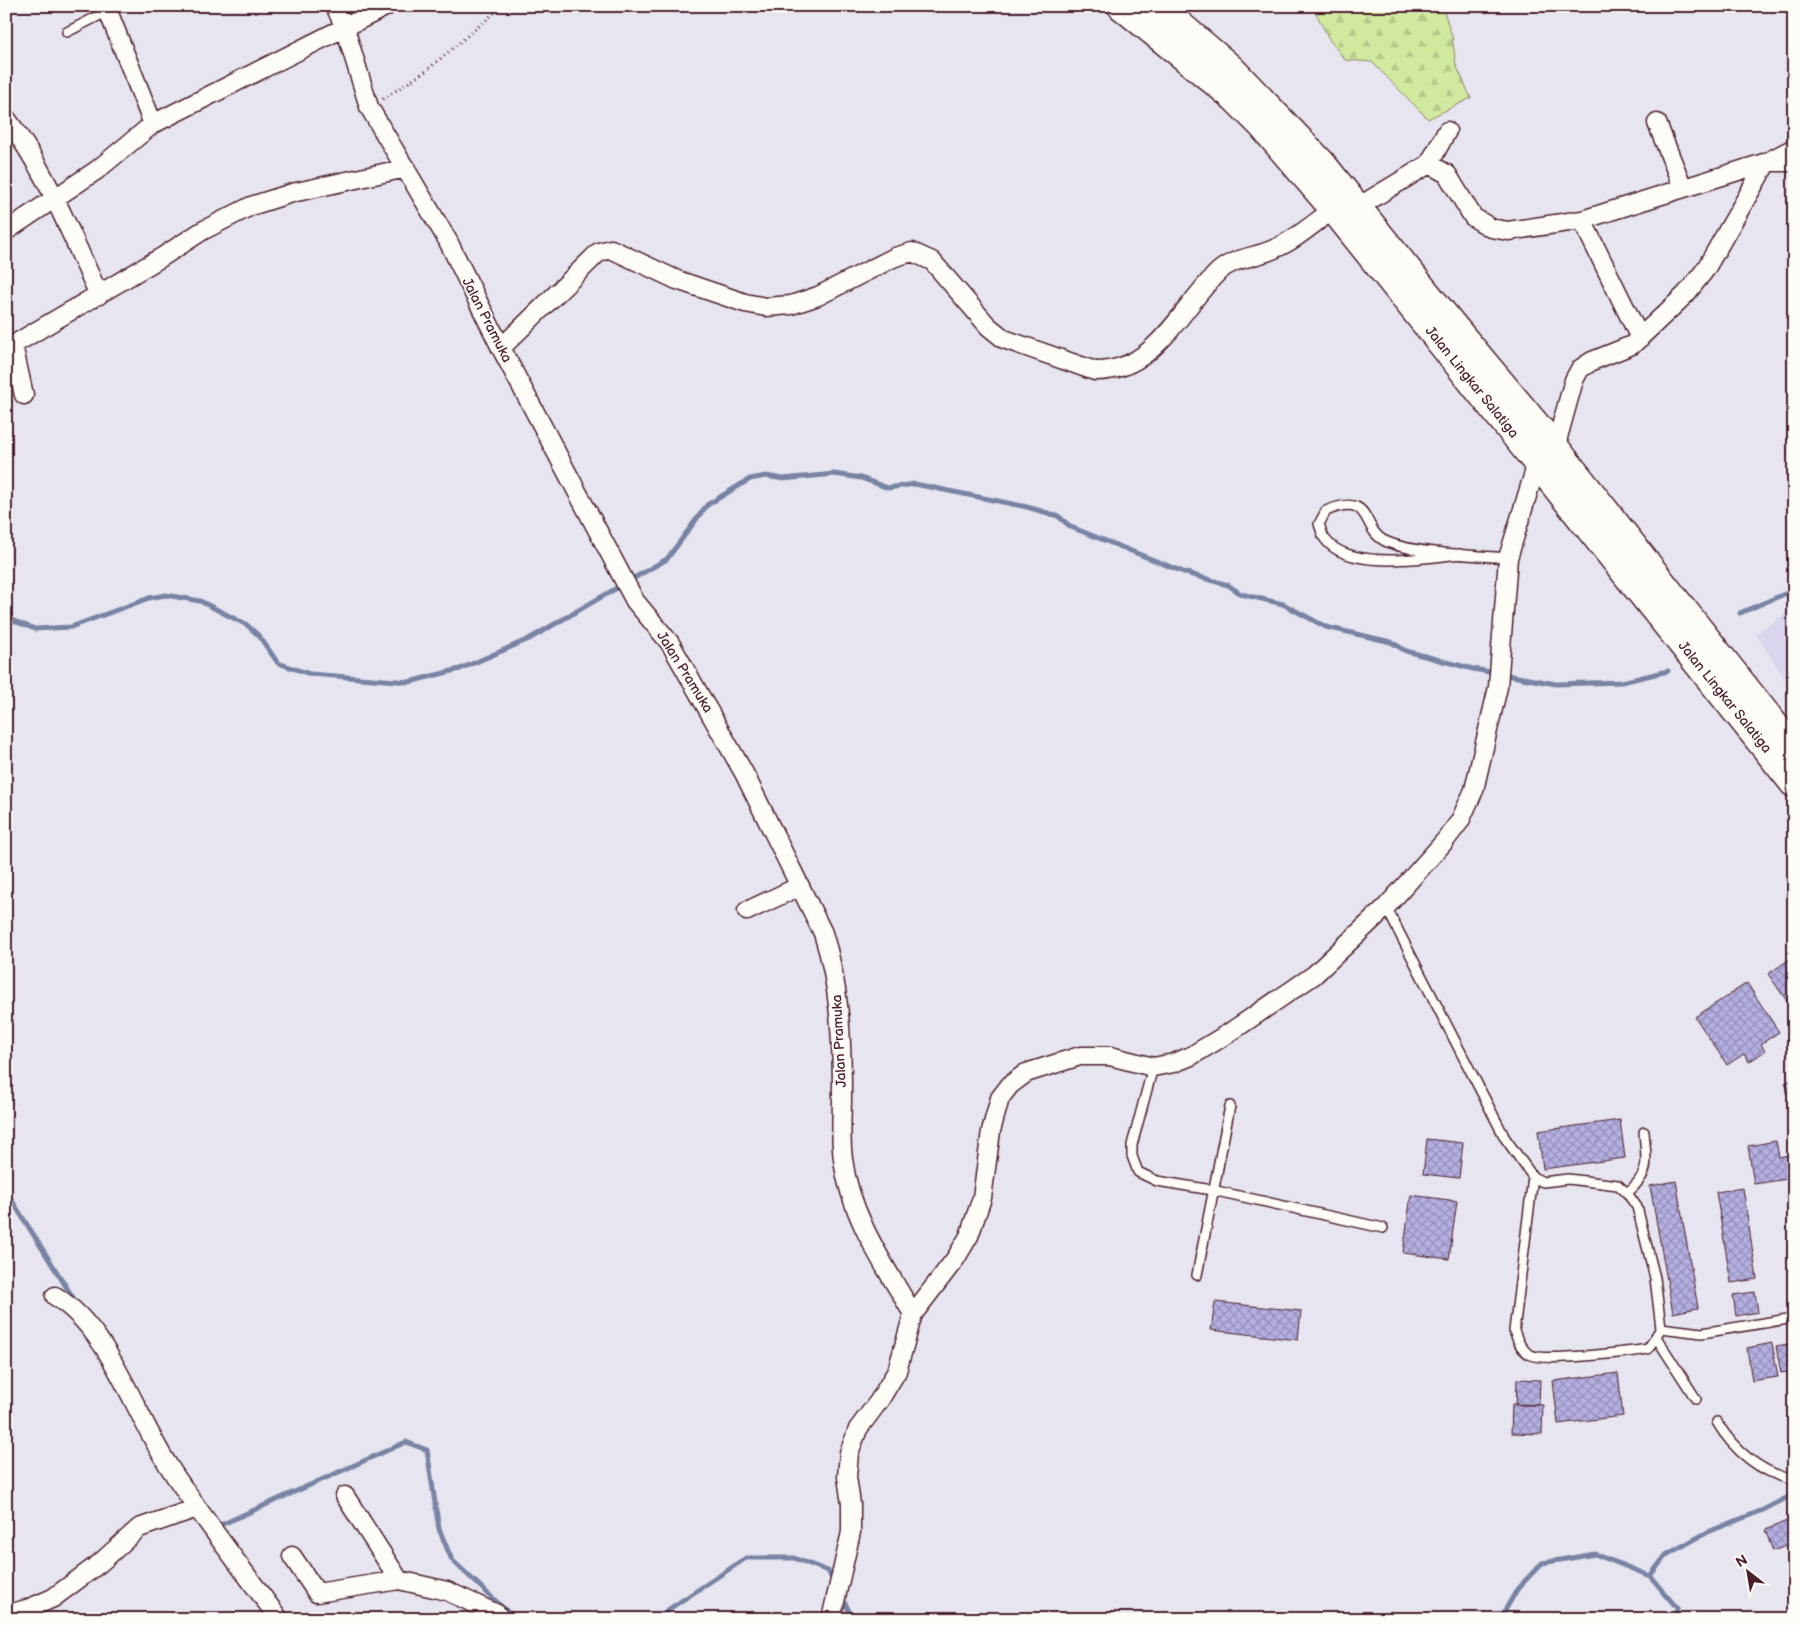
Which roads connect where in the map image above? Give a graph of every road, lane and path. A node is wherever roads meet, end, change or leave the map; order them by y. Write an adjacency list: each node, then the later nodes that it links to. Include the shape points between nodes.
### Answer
1 (335, 6): 7 (street, Jalan Pramuka)
2 (388, 6): 7 (street)
3 (1122, 6): 21 (highway, Jalan Lingkar Salatiga, via 1235,98)
4 (1157, 6): 21 (highway, Jalan Lingkar Salatiga, via 1231,69 1303,142)
5 (107, 9): 8 (lane); 12 (street)
6 (499, 9): 9 (path, via 426,71)
7 (344, 28): 9 (street, Jalan Pramuka); 12 (street)
8 (67, 32)
9 (369, 107): 18 (street, Jalan Pramuka)
10 (6, 118): 20 (street, via 26,145)
11 (1657, 123): 19 (street)
12 (153, 124): 20 (street)
13 (1447, 131): 17 (street)
14 (1794, 148): 15 (street)
15 (1767, 162): 16 (street); 19 (street); 25 (street, via 1705,270 1686,294)
16 (1794, 162)
17 (1429, 164): 21 (street); 22 (street, via 1446,174 1474,217 1491,228 1508,231)
18 (406, 168): 24 (street, via 292,193 251,206 202,230); 27 (street, Jalan Pramuka, via 448,241)
19 (1684, 188): 22 (street)
20 (55, 199): 23 (street); 24 (street)
21 (1346, 208): 27 (street, via 1275,249 1228,265 1212,279 1156,346 1125,366 1105,371 1072,364 1004,339 988,326 932,261 912,252 894,257 818,296 791,306 766,307 677,280 605,248); 29 (highway, Jalan Lingkar Salatiga, via 1452,324)
22 (1582, 220): 25 (street)
23 (6, 231)
24 (99, 295): 26 (street)
25 (1640, 338): 29 (street, via 1632,345 1599,357 1580,369)
26 (10, 347): 28 (street)
27 (501, 348): 34 (street, Jalan Pramuka, via 635,601 670,643 744,773)
28 (24, 395)
29 (1546, 456): 31 (street); 32 (highway, Jalan Lingkar Salatiga); 33 (highway, Jalan Lingkar Salatiga)
30 (1460, 554): 30 (lane, via 1406,561 1368,559 1336,549 1324,538 1319,524 1326,511 1343,504 1357,507 1384,540 1397,545); 31 (lane)
31 (1508, 558): 35 (street, via 1498,687 1474,790 1466,810 1444,842)
32 (1794, 750)
33 (1794, 783)
34 (800, 886): 36 (street); 46 (street, Jalan Pramuka, via 823,933 839,1000 842,1158 848,1186 860,1219)
35 (1386, 907): 37 (street, via 1314,975 1229,1034 1191,1056); 40 (lane, via 1505,1138)
36 (747, 911)
37 (1153, 1068): 41 (lane, via 1132,1145 1134,1164 1138,1172 1147,1178); 46 (street, via 1110,1056 1080,1056 1026,1073 1010,1085 1000,1098 991,1131 982,1198 968,1236 956,1258)
38 (1230, 1106): 41 (lane)
39 (1644, 1132): 42 (lane, via 1646,1171 1637,1185)
40 (1533, 1177): 42 (lane, via 1543,1182 1568,1179 1618,1185); 49 (lane, via 1514,1331 1522,1348 1533,1356 1606,1355 1648,1349)
41 (1212, 1190): 43 (lane); 44 (lane)
42 (1627, 1192): 48 (lane, via 1637,1208 1655,1278)
43 (1383, 1228)
44 (1197, 1274)
45 (55, 1296): 54 (street, via 78,1314 90,1329)
46 (913, 1314): 58 (street, via 897,1371 858,1429 849,1453 846,1477 851,1504 851,1532)
47 (1794, 1318): 48 (lane, via 1702,1333)
48 (1661, 1328): 49 (lane)
49 (1656, 1337): 50 (lane)
50 (1696, 1399)
51 (1717, 1422): 52 (lane, via 1741,1454 1765,1469)
52 (1794, 1480)
53 (345, 1496): 56 (street)
54 (197, 1508): 57 (street, via 139,1528 100,1563 53,1598); 59 (street)
55 (292, 1556): 56 (street, via 317,1593)
56 (399, 1580): 60 (street, via 447,1590 497,1614)
57 (6, 1615)
58 (831, 1617)
59 (279, 1619)
60 (500, 1619)

